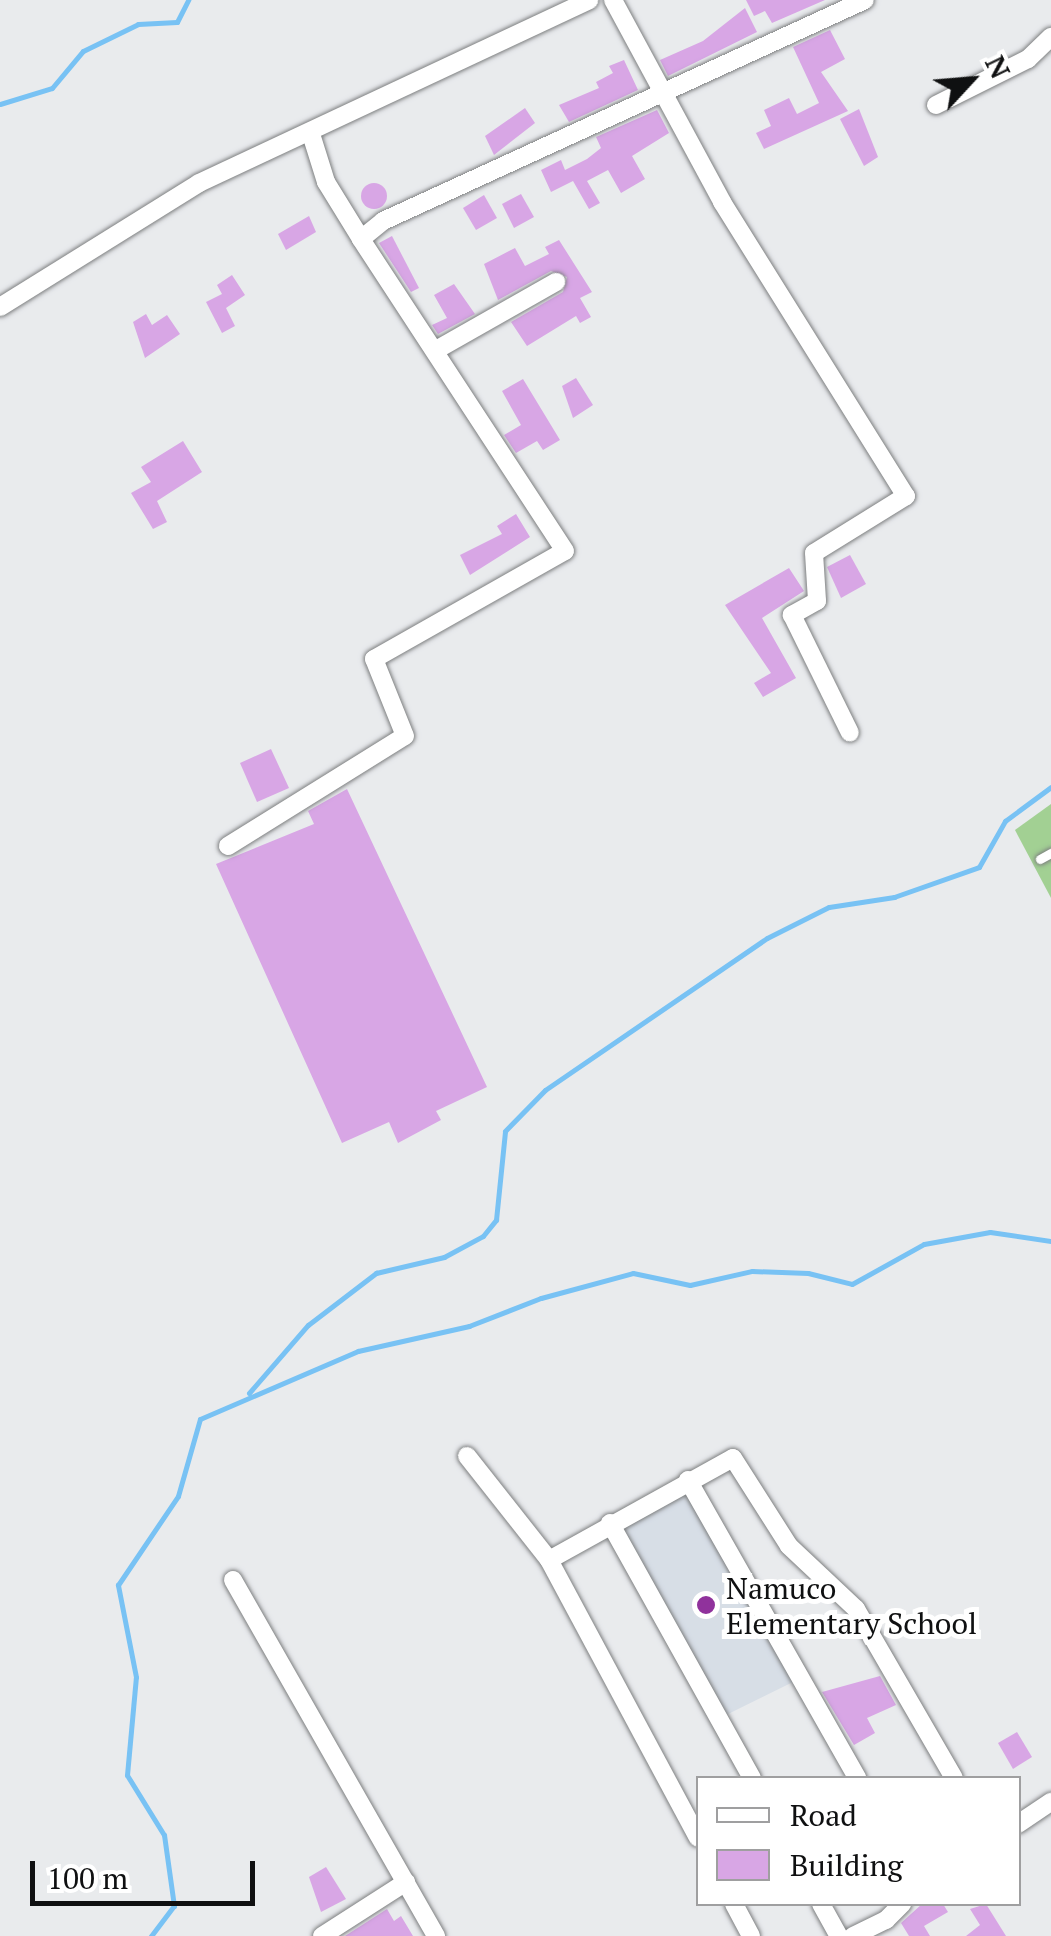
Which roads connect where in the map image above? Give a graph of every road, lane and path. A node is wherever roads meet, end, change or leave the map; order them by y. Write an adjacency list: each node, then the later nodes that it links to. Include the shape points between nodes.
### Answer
1 (589, 0): 7 (street)
2 (613, 0): 5 (street)
3 (865, 0): 5 (street)
4 (1051, 37): 6 (street, via 1028,58)
5 (662, 97): 8 (street, via 383,221); 12 (street, via 906,496 814,553 817,601 792,615)
6 (936, 105)
7 (311, 134): 8 (street, via 326,182); 10 (street, via 199,183)
8 (361, 239): 11 (street)
9 (556, 282): 11 (street)
10 (0, 307)
11 (438, 350): 13 (street, via 564,551 374,659 405,736)
12 (850, 733)
13 (228, 846)
14 (1051, 853): 15 (lane)
15 (1040, 859)
16 (467, 1456): 19 (street)
17 (688, 1480): 18 (street); 22 (street); 23 (street, via 726,1460 739,1463 788,1546 856,1608)
18 (610, 1523): 19 (street); 21 (street)
19 (549, 1560): 26 (street)
20 (233, 1580): 27 (street)
21 (751, 1776)
22 (855, 1776)
23 (953, 1776)
24 (1051, 1802): 25 (street)
25 (1021, 1822)
26 (696, 1834)
27 (406, 1882): 31 (street); 32 (street)
28 (735, 1906): 33 (street)
29 (822, 1906): 34 (street)
30 (892, 1928): 35 (street)
31 (322, 1936)
32 (436, 1936)
33 (751, 1936)
34 (839, 1936)
35 (853, 1936)

